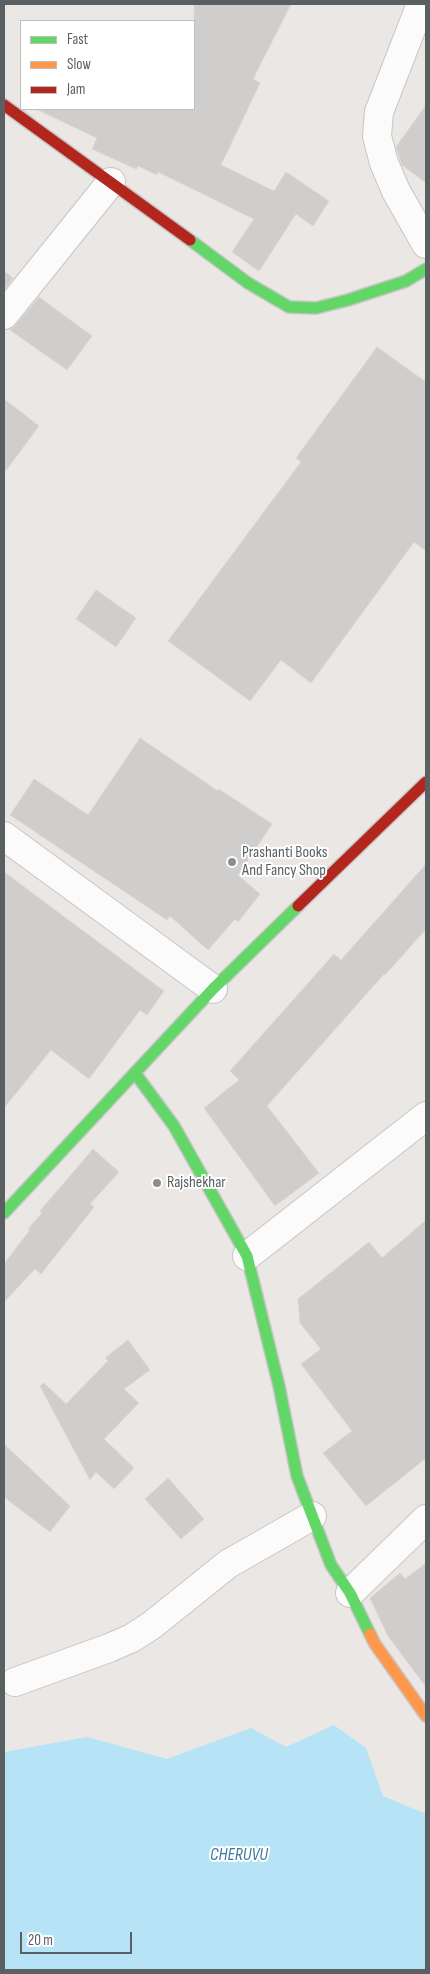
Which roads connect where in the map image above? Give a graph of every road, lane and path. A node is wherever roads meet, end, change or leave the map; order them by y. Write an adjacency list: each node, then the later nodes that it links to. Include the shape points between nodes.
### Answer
1 (421, 4): 4 (street, via 379,112 377,136 396,191)
2 (4, 105): 3 (street)
3 (111, 182): 5 (street, via 248,283 289,307 316,308 348,300 406,281); 6 (street)
4 (426, 244)
5 (426, 269)
6 (4, 315)
7 (426, 782): 9 (street)
8 (4, 836): 9 (street)
9 (214, 989): 10 (street)
10 (135, 1072): 12 (street); 13 (street, via 174,1126)
11 (426, 1116): 13 (street)
12 (4, 1213)
13 (247, 1256): 14 (street, via 297,1476)
14 (312, 1516): 16 (street, via 331,1565); 17 (street, via 228,1564 132,1638)
15 (426, 1519): 16 (street)
16 (350, 1593): 18 (street, via 375,1644)
17 (15, 1682)
18 (426, 1716)

